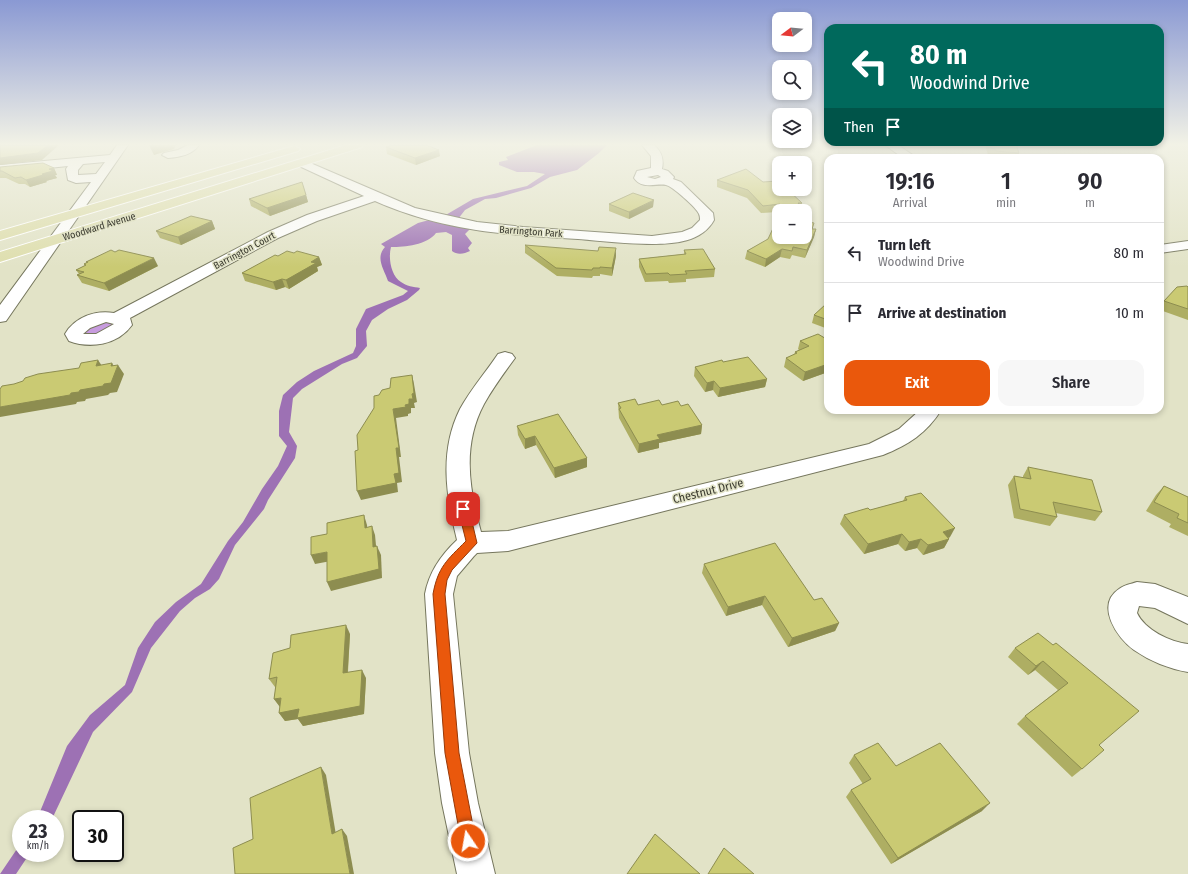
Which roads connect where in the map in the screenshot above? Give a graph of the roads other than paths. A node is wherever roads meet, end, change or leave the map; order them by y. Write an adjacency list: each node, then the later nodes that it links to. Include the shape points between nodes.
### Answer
1 (95, 186): 7 (street)
2 (170, 186): 7 (main road, Woodward Avenue)
3 (228, 186): 9 (main road, Woodward Avenue)
4 (353, 186): 6 (street, Barrington Park)
5 (678, 186): 6 (street, Barrington Park, via 705,211 707,220 699,230 682,237 654,240 482,227 425,216)
6 (376, 196): 13 (street, Barrington Court, via 312,218 273,235)
7 (74, 214): 8 (main road, Woodward Avenue); 9 (street)
8 (0, 236)
9 (56, 239): 12 (main road, Woodward Avenue); 14 (street)
10 (1188, 245): 11 (street)
11 (1164, 248)
12 (0, 257)
13 (119, 317)
14 (0, 318)
15 (505, 358): 17 (street, via 471,409 458,447 459,483)
16 (928, 414): 17 (street, Chestnut Drive, via 908,435 875,450 508,541)
17 (471, 543): 20 (street, via 448,567 439,594 452,753)
18 (1188, 612): 19 (street, via 1172,602 1147,594 1128,598 1123,612 1126,621 1145,642 1172,656)
19 (1187, 660)
20 (476, 874)

